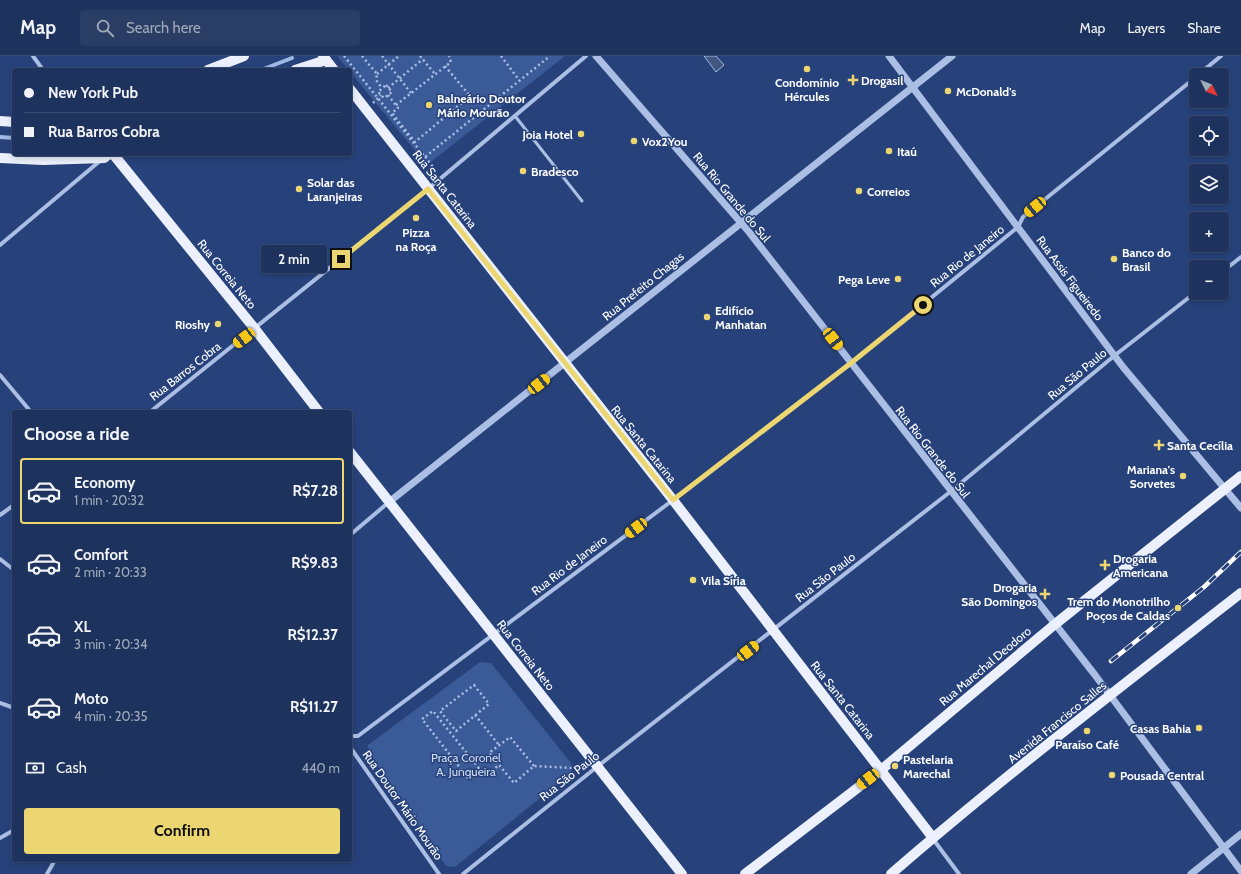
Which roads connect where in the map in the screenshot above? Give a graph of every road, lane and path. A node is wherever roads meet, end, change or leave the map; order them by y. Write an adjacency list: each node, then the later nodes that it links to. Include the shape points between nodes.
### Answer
1 (33, 56): 22 (street)
2 (244, 56): 23 (main road)
3 (344, 56): 39 (path)
4 (362, 56): 27 (path)
5 (382, 56): 20 (path)
6 (399, 56): 20 (path)
7 (420, 56): 18 (path)
8 (449, 56): 21 (path, via 450,62)
9 (501, 56): 30 (path)
10 (542, 56): 19 (path)
11 (550, 56): 19 (path)
12 (586, 56): 41 (street, Rua Barros Cobra)
13 (596, 56): 52 (street, Rua Rio Grande do Sul)
14 (889, 56): 32 (street, Rua Assis Figueiredo)
15 (952, 56): 32 (street, Rua Prefeito Chagas)
16 (1221, 56): 26 (street, Rua Rio de Janeiro)
17 (324, 58): 24 (main road); 25 (main road)
18 (422, 59): 28 (path); 29 (path)
19 (545, 59): 30 (path)
20 (389, 64): 27 (path); 29 (path)
21 (445, 66): 28 (path); 40 (path, via 470,96 415,142 392,113 398,108)
22 (42, 68)
23 (213, 68)
24 (300, 68)
25 (332, 68)
26 (1207, 68)
27 (377, 74): 33 (path, via 376,80)
28 (435, 74): 36 (path)
29 (400, 78): 34 (path); 36 (path)
30 (519, 80): 47 (path)
31 (1189, 82): 53 (street, Rua Rio de Janeiro, via 1023,217)
32 (913, 86): 52 (street, Rua Prefeito Chagas); 53 (street, Rua Assis Figueiredo)
33 (382, 88): 34 (path, via 386,85); 37 (path, via 378,92)
34 (388, 88): 38 (path, via 392,92)
35 (352, 92): 50 (main road, Rua Santa Catarina)
36 (411, 93): 40 (path)
37 (381, 95): 38 (path, via 384,98); 39 (path)
38 (388, 95): 40 (path)
39 (378, 100): 47 (path)
40 (396, 105)
41 (515, 116): 50 (street, Rua Barros Cobra); 51 (lane)
42 (0, 122): 43 (main road)
43 (12, 122)
44 (96, 156): 48 (main road, via 43,160)
45 (108, 156): 54 (street)
46 (110, 156): 58 (main road, Rua Correia Neto)
47 (425, 156): 49 (path)
48 (0, 158)
49 (433, 167)
50 (428, 189): 58 (street, Rua Barros Cobra); 61 (main road, Rua Santa Catarina)
51 (582, 201)
52 (741, 222): 60 (street, Rua Rio Grande do Sul); 61 (street, Rua Prefeito Chagas)
53 (1018, 227): 59 (street, Rua Assis Figueiredo); 60 (street, Rua Rio de Janeiro)
54 (0, 245)
55 (1241, 257): 56 (street)
56 (1229, 266)
57 (1189, 297): 59 (street, Rua São Paulo)
58 (255, 329): 64 (street, Rua Barros Cobra); 65 (main road, Rua Correia Neto)
59 (1114, 356): 68 (street, Rua Assis Figueiredo); 69 (street, Rua São Paulo)
60 (851, 363): 69 (street, Rua Rio Grande do Sul); 70 (street, Rua Rio de Janeiro)
61 (564, 364): 70 (main road, Rua Santa Catarina); 71 (street, Rua Prefeito Chagas)
62 (0, 375): 63 (street)
63 (28, 410)
64 (153, 410)
65 (317, 410)
66 (352, 455): 71 (main road, Rua Correia Neto)
67 (1241, 476): 68 (main road, Rua Marechal Deodoro)
68 (1226, 489): 73 (street, Rua Assis Figueiredo); 79 (main road, Rua Marechal Deodoro)
69 (950, 492): 79 (street, Rua Rio Grande do Sul); 80 (street, Rua São Paulo)
70 (673, 500): 80 (main road, Rua Santa Catarina); 87 (street, Rua Rio de Janeiro, via 358,736)
71 (389, 502): 75 (street, Rua Prefeito Chagas); 92 (main road, Rua Correia Neto)
72 (12, 506): 74 (street)
73 (1241, 508)
74 (0, 515)
75 (352, 533)
76 (0, 559): 77 (street)
77 (12, 568)
78 (1241, 593): 81 (main road, Avenida Francisco Salles)
79 (1054, 625): 81 (street, Rua Rio Grande do Sul); 95 (main road, Rua Marechal Deodoro)
80 (773, 631): 92 (street, Rua São Paulo); 95 (main road, Rua Santa Catarina)
81 (1110, 696): 99 (main road, Avenida Francisco Salles); 100 (street, Rua Rio Grande do Sul)
82 (0, 703): 83 (street)
83 (12, 707)
84 (440, 711): 85 (path); 86 (path, via 456,731); 86 (path, via 474,685 489,704)
85 (436, 714): 94 (path); 94 (path, via 433,711 422,719 468,778)
86 (475, 715): 88 (path)
87 (352, 736)
88 (499, 745): 90 (path, via 489,753); 91 (path, via 510,737)
89 (352, 750): 104 (street, Rua Doutor Mário Mourão)
90 (499, 765): 91 (path, via 514,783); 94 (path, via 485,776)
91 (534, 766): 93 (path)
92 (598, 766): 105 (street, Rua São Paulo); 106 (main road, Rua Correia Neto)
93 (572, 768)
94 (480, 769)
95 (881, 770): 99 (main road, Rua Santa Catarina); 107 (main road, Rua Marechal Deodoro)
96 (12, 831): 98 (street)
97 (1241, 834): 100 (street)
98 (0, 838)
99 (933, 838): 108 (main road, Avenida Francisco Salles); 109 (street, Rua Santa Catarina)
100 (1224, 849): 102 (street, Rua Rio Grande do Sul); 110 (street)
101 (54, 862): 103 (street)
102 (1241, 871)
103 (47, 874)
104 (439, 874)
105 (463, 874)
106 (682, 874)
107 (745, 874)
108 (891, 874)
109 (959, 874)
110 (1191, 874)

